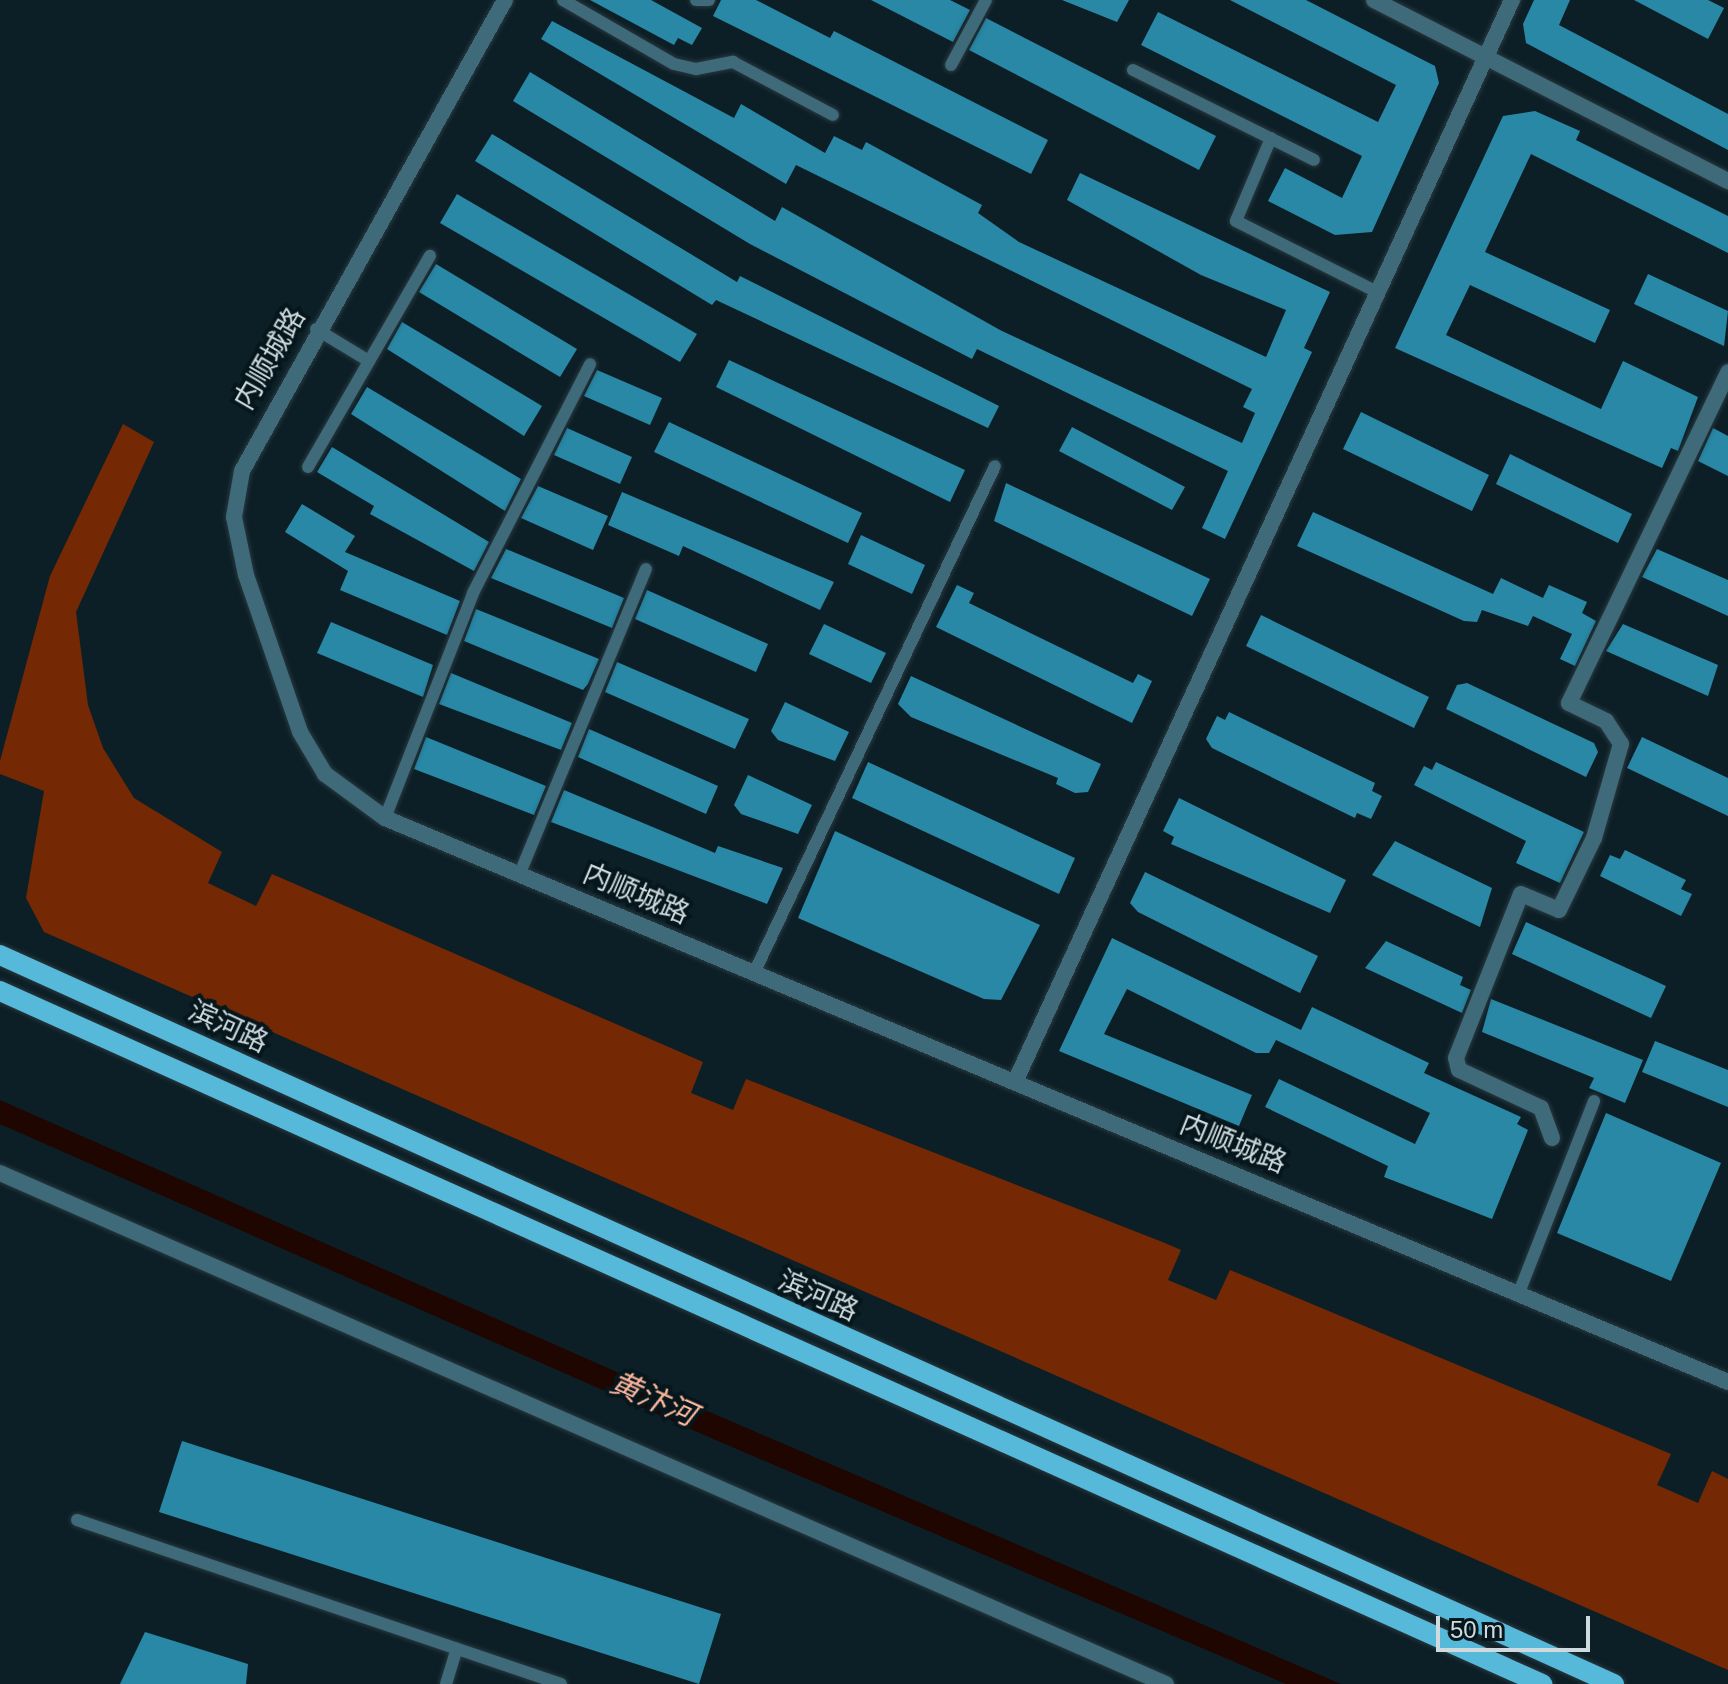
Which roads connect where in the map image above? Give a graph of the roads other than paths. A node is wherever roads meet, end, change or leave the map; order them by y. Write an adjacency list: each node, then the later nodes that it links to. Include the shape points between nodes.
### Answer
1 (505, 0): 17 (street, 内顺城路)
2 (563, 0): 11 (lane, via 674,64 696,69 733,62)
3 (696, 0): 4 (lane)
4 (709, 0)
5 (986, 0): 9 (lane)
6 (1374, 0): 8 (street)
7 (1512, 0): 8 (street)
8 (1487, 58): 14 (street); 16 (street)
9 (951, 65)
10 (1133, 70): 12 (lane)
11 (833, 115)
12 (1271, 138): 13 (lane); 16 (lane, via 1236,221)
13 (1314, 160)
14 (1728, 181)
15 (430, 256): 18 (lane)
16 (1379, 293): 29 (street)
17 (316, 329): 18 (lane); 24 (street, 内顺城路, via 249,451 234,517 246,575 307,746 340,788)
18 (369, 361): 22 (lane)
19 (590, 364): 24 (lane, via 473,593)
20 (1728, 372): 31 (street, via 1569,703 1606,721 1621,744 1594,838 1559,910 1521,894 1456,1058 1459,1070 1541,1108)
21 (995, 466): 27 (lane)
22 (308, 467)
23 (646, 569): 25 (lane)
24 (385, 818): 25 (street, 内顺城路)
25 (520, 873): 27 (street, 内顺城路)
26 (0, 955): 41 (main road, 滨河路)
27 (754, 973): 29 (street, 内顺城路)
28 (0, 991): 40 (main road)
29 (1015, 1082): 33 (street, 内顺城路)
30 (1594, 1101): 33 (lane)
31 (1552, 1138)
32 (0, 1173): 39 (street)
33 (1520, 1290): 34 (street, 内顺城路)
34 (1728, 1382)
35 (77, 1520): 36 (lane)
36 (457, 1649): 37 (lane); 38 (lane)
37 (446, 1684)
38 (561, 1684)
39 (1166, 1684)
40 (1542, 1684)
41 (1614, 1684)

